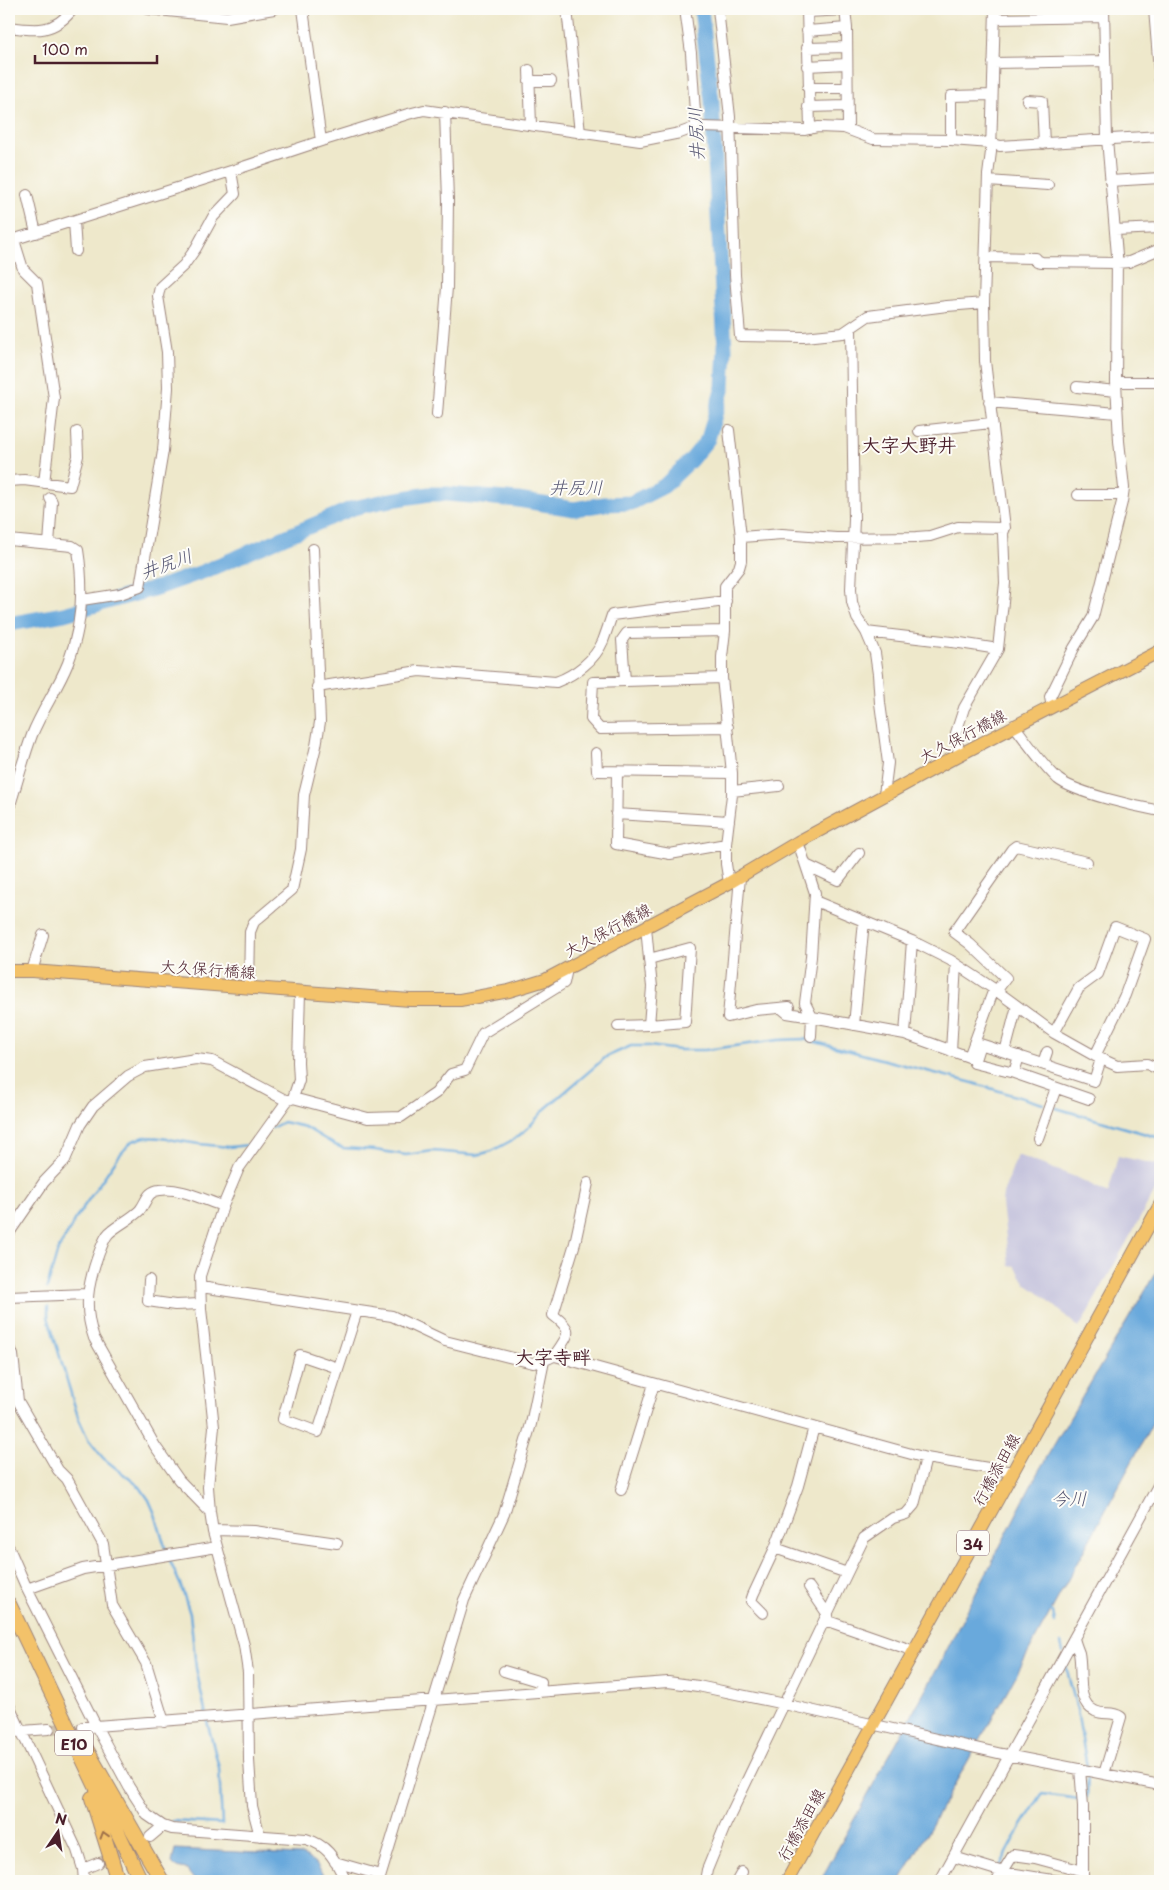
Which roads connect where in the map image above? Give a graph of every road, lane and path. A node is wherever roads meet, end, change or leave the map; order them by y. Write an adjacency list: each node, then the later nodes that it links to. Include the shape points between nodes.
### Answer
1 (73, 9): 13 (street, via 51,28)
2 (148, 9): 3 (street, via 227,17)
3 (274, 9)
4 (302, 9): 41 (street)
5 (567, 9): 38 (street)
6 (685, 9): 34 (street)
7 (718, 9): 35 (street)
8 (845, 9): 10 (street); 14 (street)
9 (1154, 9): 25 (street)
10 (807, 10): 15 (street)
11 (1104, 13): 12 (street); 18 (street)
12 (995, 14): 19 (street)
13 (9, 27)
14 (847, 28): 15 (street); 16 (street)
15 (807, 31): 17 (street)
16 (847, 47): 17 (street); 20 (street)
17 (807, 48): 21 (street)
18 (1105, 61): 19 (street); 40 (street)
19 (993, 63): 28 (street)
20 (847, 64): 21 (street); 27 (street)
21 (807, 66): 26 (street)
22 (529, 70): 23 (street)
23 (529, 81): 24 (street); 33 (street)
24 (551, 81)
25 (1160, 83)
26 (808, 88): 27 (street); 31 (street)
27 (847, 88): 30 (street)
28 (992, 96): 42 (street, via 951,96); 43 (street)
29 (1027, 100): 44 (street, via 1042,101)
30 (848, 106): 31 (street); 37 (street)
31 (808, 107): 36 (street)
32 (445, 112): 33 (street); 41 (street, via 424,110); 67 (street, via 447,287)
33 (531, 125): 38 (street)
34 (699, 127): 35 (street); 38 (street, via 640,141)
35 (728, 128): 36 (street); 61 (street, via 740,336 804,337)
36 (810, 129): 37 (street)
37 (848, 129): 42 (street, via 873,139)
38 (580, 132)
39 (1160, 136): 40 (street)
40 (1107, 139): 44 (street); 48 (street)
41 (321, 140): 45 (street)
42 (951, 140): 43 (street)
43 (991, 143): 44 (street, via 1000,146); 47 (street)
44 (1044, 144)
45 (231, 171): 51 (street); 83 (street, via 235,194 213,217 184,265 160,286 158,296 167,352 168,388 163,451 140,587)
46 (1160, 178): 48 (street)
47 (988, 181): 49 (street); 58 (street)
48 (1110, 181): 53 (street)
49 (1048, 184)
50 (27, 195): 54 (street)
51 (74, 220): 54 (street); 57 (street)
52 (1160, 228): 53 (street)
53 (1115, 230): 59 (street)
54 (36, 233): 55 (street)
55 (12, 240): 73 (street, via 23,269 37,283 54,398)
56 (1160, 249): 59 (street)
57 (76, 252)
58 (986, 257): 59 (street); 60 (street)
59 (1117, 263): 64 (street)
60 (984, 303): 61 (street, via 868,316); 65 (street)
61 (851, 329): 79 (street)
62 (1160, 382): 64 (street)
63 (1077, 386): 64 (street)
64 (1116, 387): 66 (street)
65 (989, 402): 66 (street); 68 (street)
66 (1117, 412): 75 (street)
67 (437, 414)
68 (991, 423): 70 (street); 77 (street)
69 (729, 430): 78 (street)
70 (919, 431)
71 (77, 432): 73 (street, via 78,456 70,486)
72 (9, 481): 73 (street)
73 (44, 482)
74 (1078, 495): 75 (street)
75 (1123, 495): 92 (street, via 1093,618 1050,697)
76 (50, 498): 81 (street)
77 (1005, 528): 79 (street, via 958,527 930,536); 87 (street, via 1005,583)
78 (741, 537): 79 (street, via 782,534); 84 (street, via 741,561 726,586)
79 (854, 538): 86 (street, via 852,602)
80 (9, 540): 81 (street)
81 (49, 544): 83 (street, via 72,546 78,550)
82 (313, 549): 91 (street)
83 (82, 601): 102 (street, via 68,663 32,734)
84 (726, 601): 85 (street); 91 (street, via 612,615 602,643 586,665 556,682 419,670)
85 (725, 631): 89 (street); 90 (street, via 627,632 622,640)
86 (866, 632): 87 (street); 101 (street, via 875,652 888,763)
87 (998, 649): 96 (street, via 964,708 956,733)
88 (1160, 651): 92 (main road, 大久保行橋線)
89 (722, 678): 90 (street); 94 (street)
90 (625, 681): 94 (street, via 593,682 591,719 600,729)
91 (318, 687): 122 (street, via 320,722 304,795 301,849 292,890 254,922 249,948)
92 (1052, 707): 93 (main road, 大久保行橋線)
93 (1014, 726): 96 (main road, 大久保行橋線); 103 (street, via 1059,780 1076,789)
94 (728, 727): 98 (street)
95 (596, 753): 97 (street, via 597,771)
96 (959, 755): 101 (main road, 大久保行橋線)
97 (617, 772): 98 (street); 104 (street)
98 (732, 773): 100 (street)
99 (779, 786): 100 (street)
100 (732, 791): 105 (street)
101 (884, 795): 106 (main road, 大久保行橋線)
102 (9, 808)
103 (1160, 811)
104 (616, 814): 105 (street); 107 (street, via 616,844 670,854)
105 (729, 821): 107 (street)
106 (798, 842): 110 (street); 111 (main road, 大久保行橋線)
107 (726, 844): 111 (street, via 726,864)
108 (859, 853): 110 (street, via 838,880)
109 (1087, 862): 123 (street, via 1016,846 1012,849 954,932 1006,978)
110 (806, 865): 112 (street)
111 (735, 880): 114 (main road, 大久保行橋線); 126 (street, via 728,1017 784,1007 787,1013)
112 (815, 900): 113 (street); 126 (street, via 805,1003)
113 (864, 921): 116 (street); 128 (street)
114 (646, 927): 117 (street); 119 (main road, 大久保行橋線)
115 (43, 935): 121 (street)
116 (912, 941): 118 (street); 131 (street)
117 (649, 958): 127 (street, via 652,987); 127 (street, via 690,948 685,1022)
118 (956, 964): 123 (street); 133 (street)
119 (567, 969): 124 (main road, 大久保行橋線, via 546,980 509,991 460,1000); 144 (street, via 564,983 483,1033 465,1070 451,1074 436,1093 401,1117 368,1118)
120 (9, 971): 121 (main road, 大久保行橋線)
121 (32, 971): 122 (main road, 大久保行橋線)
122 (249, 988): 124 (main road, 大久保行橋線)
123 (996, 989): 125 (street); 133 (street, via 969,1057)
124 (300, 992): 144 (street, via 299,1080)
125 (1017, 1006): 130 (street); 134 (street)
126 (812, 1017): 128 (street); 132 (street)
127 (649, 1025): 129 (street)
128 (854, 1025): 131 (street)
129 (618, 1026)
130 (1054, 1033): 137 (street); 137 (street, via 1079,988 1098,974 1115,927 1144,939)
131 (904, 1034): 133 (street)
132 (811, 1036)
133 (951, 1051)
134 (1005, 1052): 136 (street); 141 (street, via 980,1044 974,1063)
135 (1047, 1052): 138 (street)
136 (1019, 1056): 138 (street); 141 (street)
137 (1098, 1057): 139 (street, via 1094,1081); 140 (street, via 1117,1066 1147,1064)
138 (1043, 1064): 139 (street)
139 (1060, 1070): 142 (street)
140 (1160, 1070)
141 (1014, 1073): 142 (street)
142 (1055, 1087): 143 (street); 145 (street)
143 (1089, 1099)
144 (290, 1100): 148 (street, via 239,1168); 149 (street, via 212,1061 196,1059 146,1067 128,1076 93,1106 80,1125 65,1160 44,1182)
145 (1038, 1138)
146 (588, 1183): 157 (street, via 575,1243 553,1315 567,1330 567,1336)
147 (1160, 1205): 163 (main road, 行橋添田線 / 34)
148 (223, 1206): 151 (street, via 200,1276); 152 (street, via 178,1191 162,1189 147,1196 141,1208 105,1238)
149 (9, 1233)
150 (149, 1280): 154 (street, via 148,1301 175,1306)
151 (201, 1287): 154 (street); 155 (street)
152 (87, 1294): 153 (street); 166 (street, via 90,1326 155,1446 180,1480)
153 (9, 1297)
154 (201, 1304): 166 (street, via 214,1427 208,1487)
155 (357, 1310): 158 (street, via 392,1316 445,1341 533,1364); 159 (street)
156 (9, 1345): 172 (street, via 18,1401 103,1544)
157 (555, 1356): 158 (street); 160 (street)
158 (544, 1361): 184 (street, via 531,1424 504,1514 464,1600)
159 (338, 1368): 159 (street, via 318,1432 283,1419 300,1355)
160 (654, 1384): 161 (street); 165 (street)
161 (814, 1427): 162 (street); 171 (street, via 798,1486)
162 (926, 1458): 163 (street); 173 (street, via 914,1505 906,1514 893,1518 864,1538)
163 (1013, 1472): 180 (main road, 行橋添田線 / 34)
164 (1160, 1482): 179 (street)
165 (621, 1490)
166 (210, 1512): 167 (street)
167 (213, 1530): 168 (street, via 254,1530); 169 (street)
168 (337, 1543)
169 (217, 1547): 172 (street); 187 (street, via 244,1645)
170 (9, 1548): 175 (street)
171 (775, 1548): 173 (street); 177 (street, via 752,1595 751,1601)
172 (107, 1566): 175 (street, via 83,1569); 188 (street, via 112,1605 146,1663)
173 (847, 1573): 178 (street)
174 (809, 1587): 178 (street)
175 (27, 1589): 191 (street)
176 (9, 1605): 181 (highway, E10); 211 (highway, one-way to 176, via 76,1756 27,1657)
177 (763, 1612)
178 (826, 1617): 180 (street); 185 (street)
179 (1073, 1640): 195 (street); 197 (street, via 1079,1654 1087,1705 1102,1714 1121,1716)
180 (914, 1651): 189 (main road, 行橋添田線 / 34)
181 (33, 1658): 212 (highway, E10); 213 (highway)
182 (504, 1671): 183 (street, via 541,1682)
183 (540, 1692): 184 (street); 185 (street, via 668,1682)
184 (433, 1700): 187 (street); 209 (street)
185 (784, 1704): 189 (street); 215 (street, via 725,1826)
186 (9, 1705): 193 (street)
187 (249, 1714): 188 (street); 200 (street, via 252,1806)
188 (164, 1722): 191 (street)
189 (877, 1725): 195 (street); 217 (main road, 行橋添田線 / 34)
190 (84, 1726): 191 (street)
191 (96, 1726): 199 (street, via 147,1815)
192 (49, 1729): 193 (street)
193 (20, 1731): 194 (street); 205 (street)
194 (9, 1732)
195 (1006, 1754): 196 (street); 202 (street)
196 (1081, 1769): 197 (street); 207 (street)
197 (1104, 1774): 198 (street)
198 (1160, 1785)
199 (163, 1826): 200 (street, via 172,1830); 201 (street)
200 (260, 1836): 203 (street, via 318,1842)
201 (150, 1837)
202 (954, 1856): 208 (street); 218 (street)
203 (335, 1862): 209 (street); 214 (street)
204 (98, 1863): 205 (street)
205 (83, 1869): 210 (street)
206 (742, 1872): 216 (street)
207 (1083, 1876): 208 (street, via 1035,1858 1013,1855)
208 (1000, 1877): 219 (street)
209 (379, 1878)
210 (84, 1881)
211 (118, 1881)
212 (141, 1881)
213 (162, 1881)
214 (346, 1881)
215 (705, 1881)
216 (737, 1881)
217 (787, 1881)
218 (940, 1881)
219 (1059, 1881)

